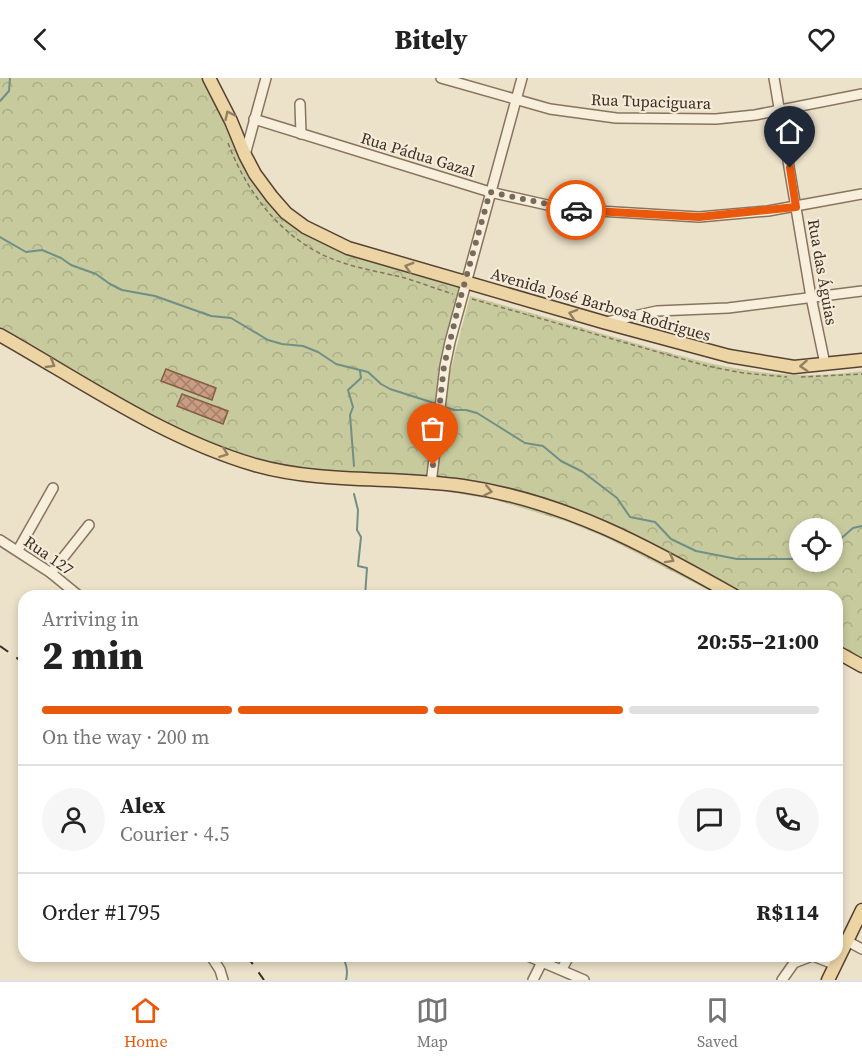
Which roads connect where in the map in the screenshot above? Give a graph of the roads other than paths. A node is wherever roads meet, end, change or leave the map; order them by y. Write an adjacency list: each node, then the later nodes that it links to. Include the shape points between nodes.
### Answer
1 (209, 78): 12 (main road, Avenida José Barbosa Rodrigues, one-way to 1)
2 (266, 78): 10 (street)
3 (441, 78): 7 (street, Rua Tupaciguara)
4 (522, 78): 7 (street)
5 (774, 78): 9 (street, Rua das Águias)
6 (862, 94): 9 (street, Rua Tupaciguara)
7 (515, 100): 9 (street, Rua Tupaciguara, via 616,118 716,119); 13 (street)
8 (300, 104): 11 (street)
9 (781, 111): 15 (street, Rua das Águias)
10 (254, 119): 11 (street, Rua Pádua Gazal); 12 (street)
11 (301, 134): 13 (street, Rua Pádua Gazal)
12 (245, 155): 16 (main road, Avenida José Barbosa Rodrigues, one-way to 12, via 348,248 305,227 272,197)
13 (490, 192): 15 (street, Rua Pádua Gazal, via 565,209 623,214 699,217); 16 (street)
14 (862, 194): 15 (street, Rua Pádua Gazal)
15 (796, 207): 18 (street, Rua das Águias)
16 (465, 283): 19 (main road, Avenida José Barbosa Rodrigues, one-way to 16); 23 (street, via 444,366)
17 (862, 291): 18 (street)
18 (811, 297): 19 (street, via 728,308 657,311); 22 (street, Rua das Águias)
19 (603, 322): 22 (main road, Avenida José Barbosa Rodrigues, one-way to 19, via 795,367 749,360)
20 (0, 335): 23 (main road, one-way to 23, via 152,422 255,465 327,476)
21 (862, 360): 22 (main road, Avenida José Barbosa Rodrigues)
22 (825, 364)
23 (430, 484): 30 (main road, one-way to 30, via 493,492 567,512 645,546)
24 (53, 488): 27 (street)
25 (89, 525): 28 (street)
26 (0, 540): 27 (street, Rua 127)
27 (18, 550): 28 (street, Rua 127)
28 (51, 573): 29 (street, Rua 127)
29 (72, 590)
30 (724, 590)
31 (843, 655): 32 (main road)
32 (862, 666)
33 (862, 910): 34 (main road)
34 (847, 941): 35 (street); 36 (main road)
35 (862, 949)
36 (843, 950)
37 (215, 962): 45 (street)
38 (542, 962): 44 (street); 46 (street)
39 (566, 962): 44 (street)
40 (797, 962): 48 (street)
41 (828, 962): 43 (street)
42 (837, 962): 43 (main road)
43 (836, 965): 49 (main road)
44 (562, 969): 47 (street)
45 (223, 980)
46 (533, 980)
47 (584, 980)
48 (782, 980)
49 (828, 980)

